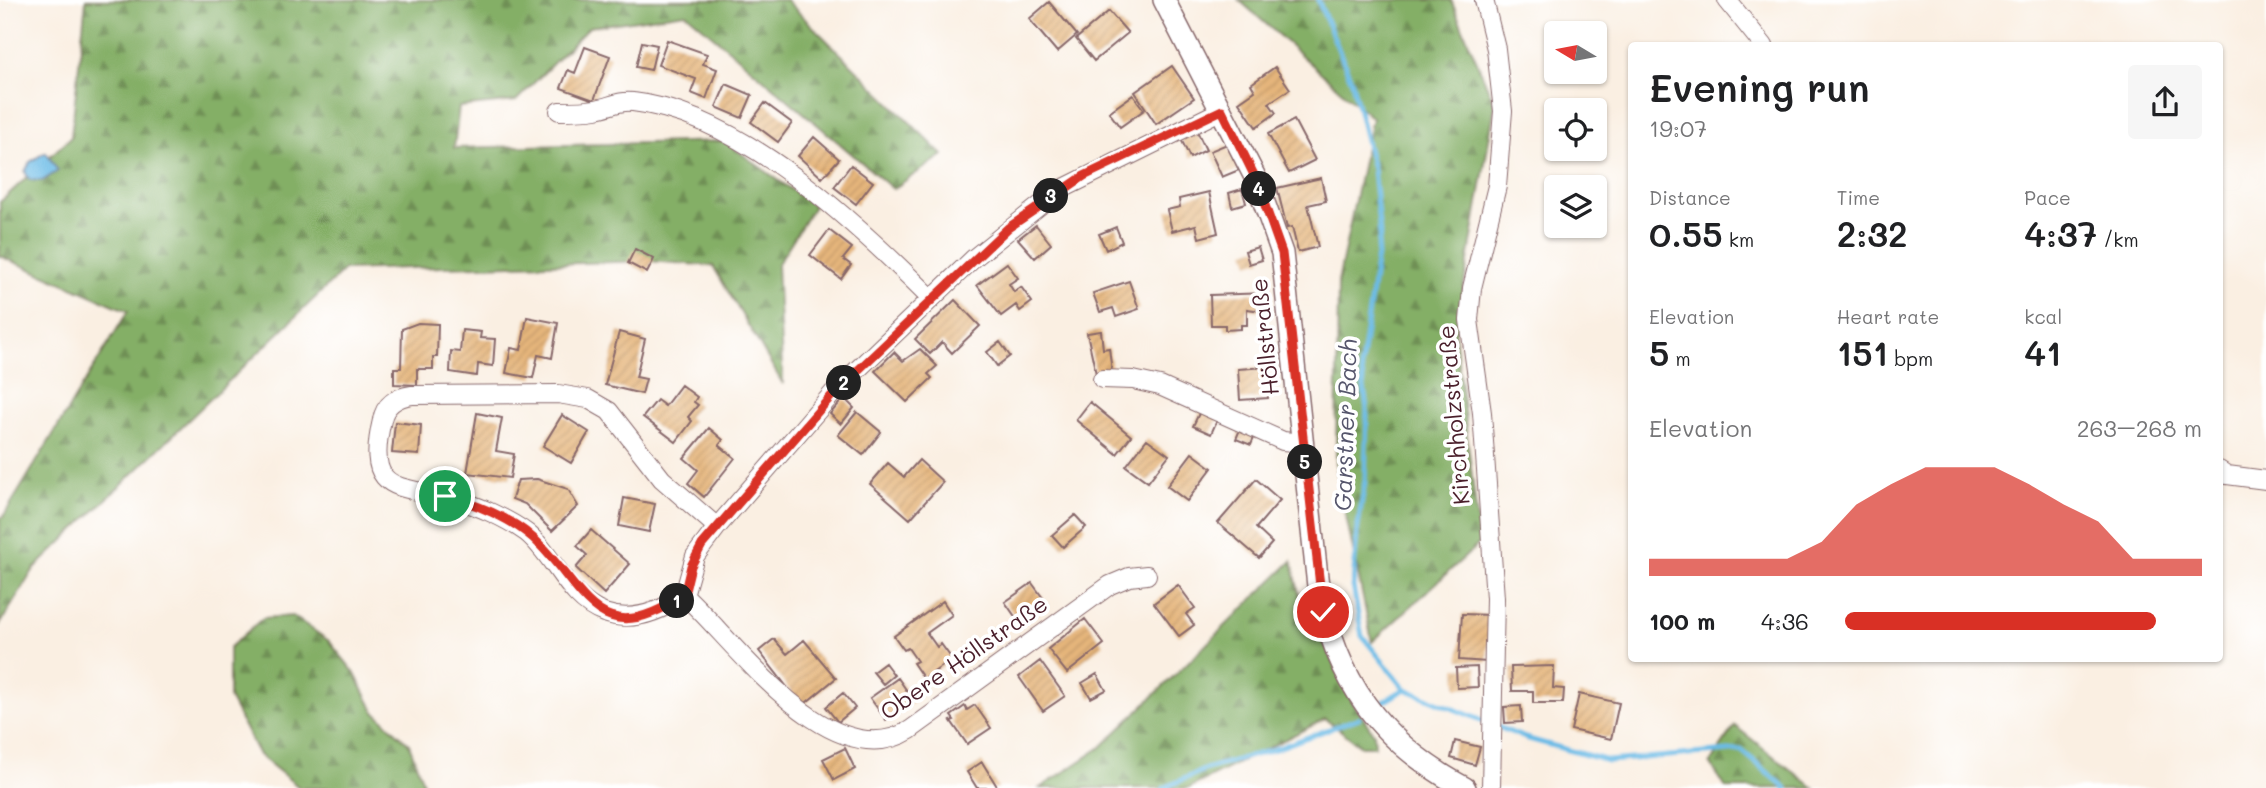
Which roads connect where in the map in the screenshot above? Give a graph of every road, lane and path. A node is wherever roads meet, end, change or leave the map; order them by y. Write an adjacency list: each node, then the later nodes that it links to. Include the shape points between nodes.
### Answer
1 (1164, 0): 5 (street, Höllstraße)
2 (1484, 0): 16 (street, Kirchholzstraße, via 1496,49 1503,129 1494,206 1472,288 1469,320 1482,414 1495,598)
3 (1727, 0): 4 (street)
4 (1761, 42)
5 (1222, 110): 7 (street, via 1058,191 1008,228); 9 (street, Höllstraße, via 1255,177 1282,253)
6 (559, 111): 7 (street, via 630,101 724,132 781,165)
7 (931, 299): 12 (street, via 834,393)
8 (1102, 379): 9 (street, Höllstraße, via 1160,386 1283,441)
9 (1303, 443): 15 (street, Höllstraße, via 1318,586 1330,638 1344,669 1359,698 1393,739)
10 (2223, 472): 11 (street)
11 (2266, 480)
12 (717, 527): 14 (street, via 695,556); 14 (street, via 662,479 609,411 588,400 558,394 412,395 396,399 384,412 377,456 391,484 410,492 456,499 524,531 592,607 611,615 641,616 668,607)
13 (1147, 575): 14 (street, Obere Höllstraße, via 1110,585 910,730 880,741 850,736 800,711)
14 (684, 595)
15 (1465, 788)
16 (1492, 788)

